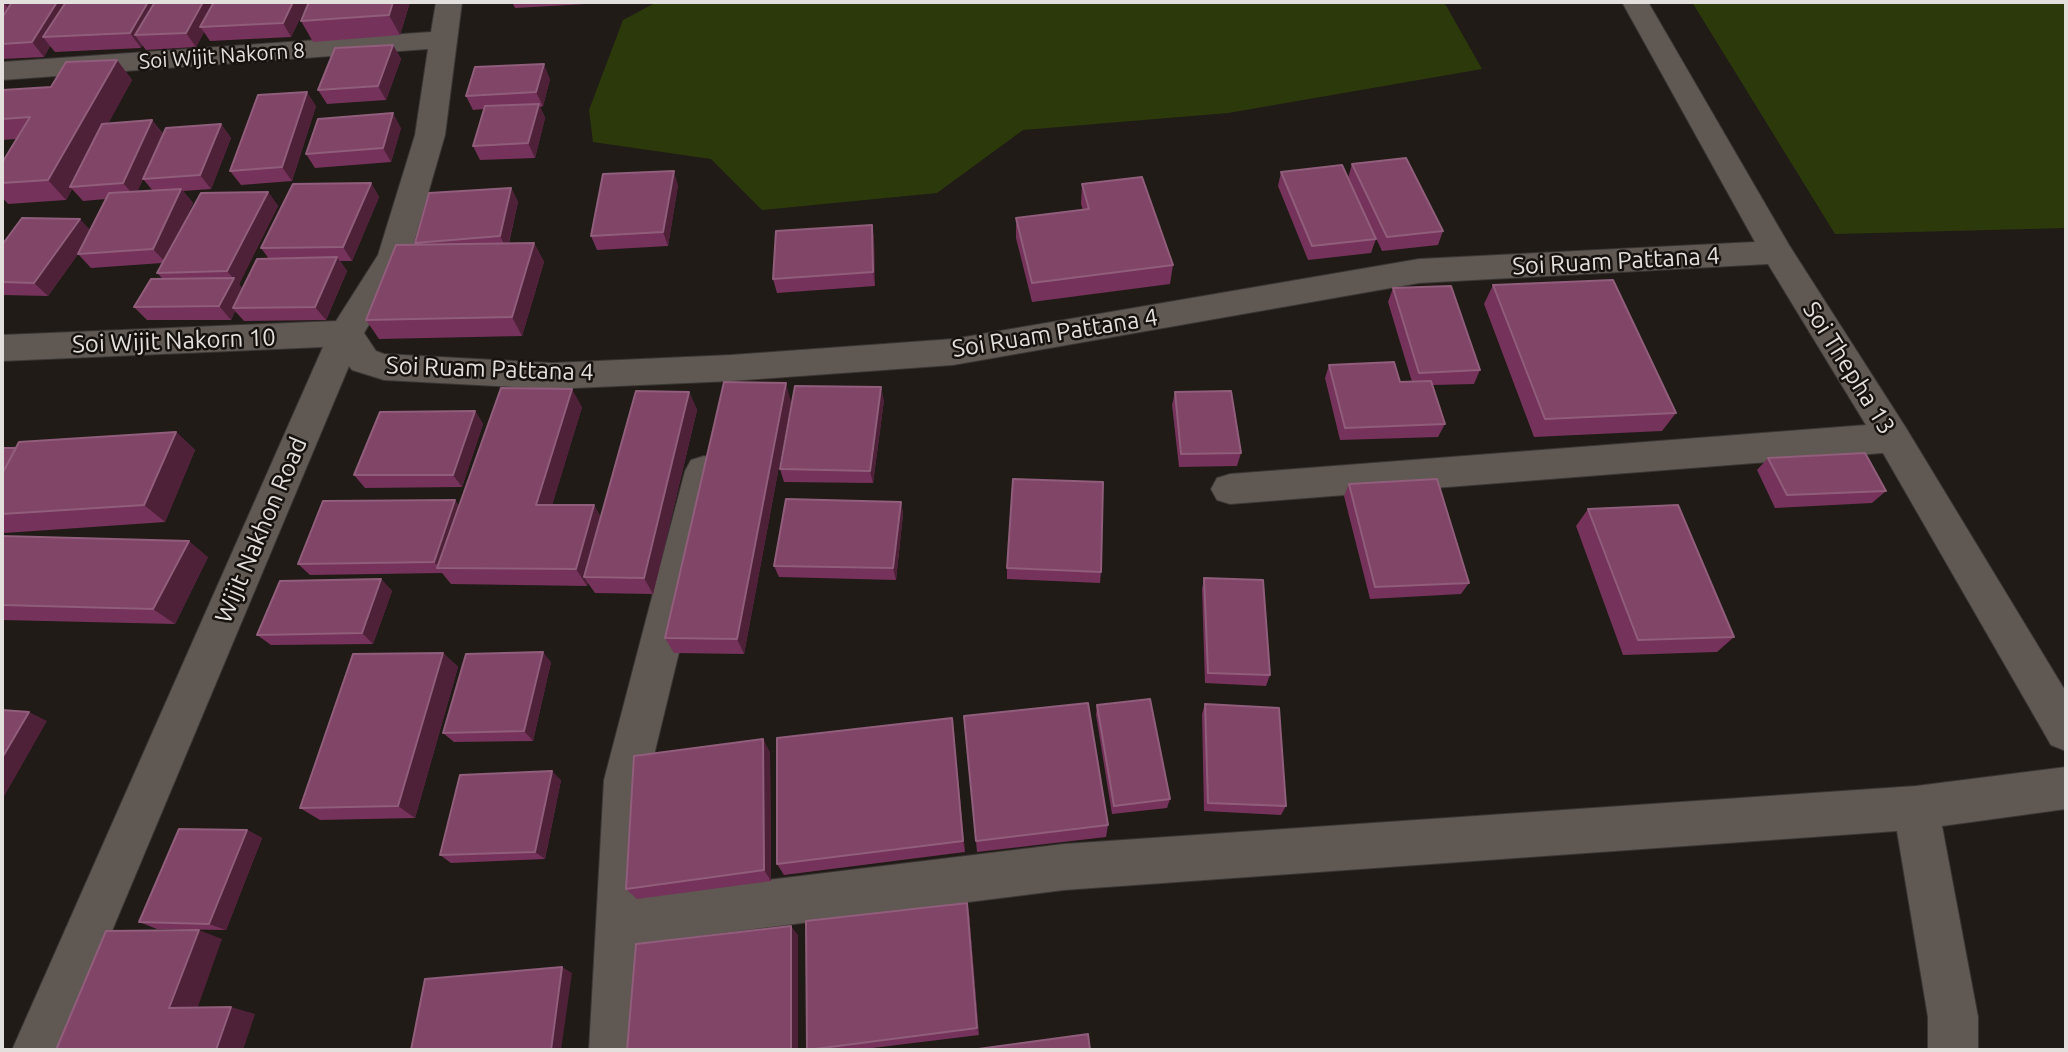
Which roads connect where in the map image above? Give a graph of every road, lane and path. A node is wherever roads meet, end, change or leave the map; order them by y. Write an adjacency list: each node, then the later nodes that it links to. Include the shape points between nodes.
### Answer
1 (449, 2): 3 (street, Wijit Nakhon Road)
2 (1636, 2): 5 (street, Soi Thepha 13)
3 (443, 40): 4 (street, Soi Wijit Nakorn 8); 6 (street, Wijit Nakhon Road, via 430,135 394,256)
4 (2, 71)
5 (1777, 252): 8 (street, Soi Ruam Pattana 4, via 1419,271 953,352); 9 (street, Soi Thepha 13)
6 (345, 333): 7 (street, Soi Wijit Nakorn 10); 8 (street, Soi Ruam Pattana 4, via 364,361 384,368 552,376); 15 (street, Wijit Nakhon Road)
7 (2, 348)
8 (731, 368): 14 (street, via 626,780)
9 (1893, 438): 10 (street); 11 (street, Soi Thepha 13)
10 (1230, 489)
11 (2066, 731)
12 (2066, 789): 13 (street)
13 (1916, 808): 14 (street, via 1064,867); 17 (street, via 1953,1017)
14 (619, 922): 16 (street)
15 (37, 1050)
16 (614, 1050)
17 (1953, 1050)

